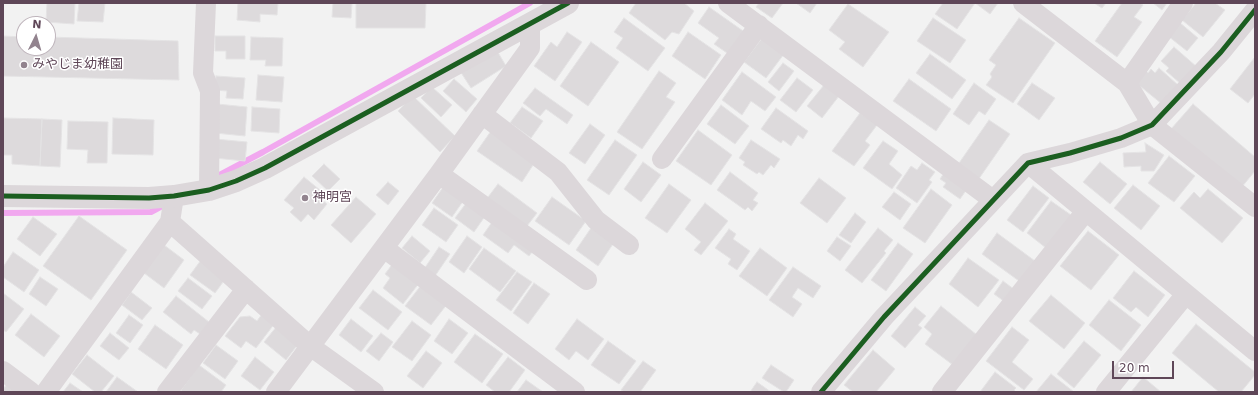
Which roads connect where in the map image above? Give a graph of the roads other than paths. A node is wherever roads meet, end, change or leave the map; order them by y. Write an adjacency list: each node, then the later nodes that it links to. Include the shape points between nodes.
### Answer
1 (206, 3): 15 (street, via 203,73 210,91)
2 (568, 3): 7 (street)
3 (728, 3): 8 (street)
4 (1023, 3): 9 (street)
5 (1183, 3): 9 (street)
6 (1255, 10): 11 (street, via 1222,52)
7 (530, 24): 10 (street, via 530,48); 15 (street, via 266,168)
8 (759, 25): 12 (street); 18 (street)
9 (1127, 83): 11 (street)
10 (482, 114): 14 (street); 22 (street, via 558,172 596,220)
11 (1152, 125): 13 (street, via 1121,138); 19 (street)
12 (662, 159)
13 (1028, 163): 18 (street); 20 (street)
14 (439, 174): 23 (street); 24 (street)
15 (209, 190): 17 (street)
16 (3, 196): 17 (street)
17 (174, 196): 21 (street)
18 (993, 200): 36 (street, via 884,317)
19 (1252, 200)
20 (1086, 211): 26 (street); 37 (street)
21 (170, 222): 25 (street); 31 (street)
22 (629, 245)
23 (384, 248): 27 (street); 35 (street)
24 (587, 280)
25 (246, 289): 27 (street); 32 (street)
26 (1186, 294): 28 (street); 38 (street)
27 (310, 346): 33 (street); 34 (street)
28 (1255, 351)
29 (3, 371): 30 (street)
30 (30, 392)
31 (46, 392)
32 (167, 392)
33 (276, 392)
34 (374, 392)
35 (575, 392)
36 (821, 392)
37 (942, 392)
38 (1106, 392)

